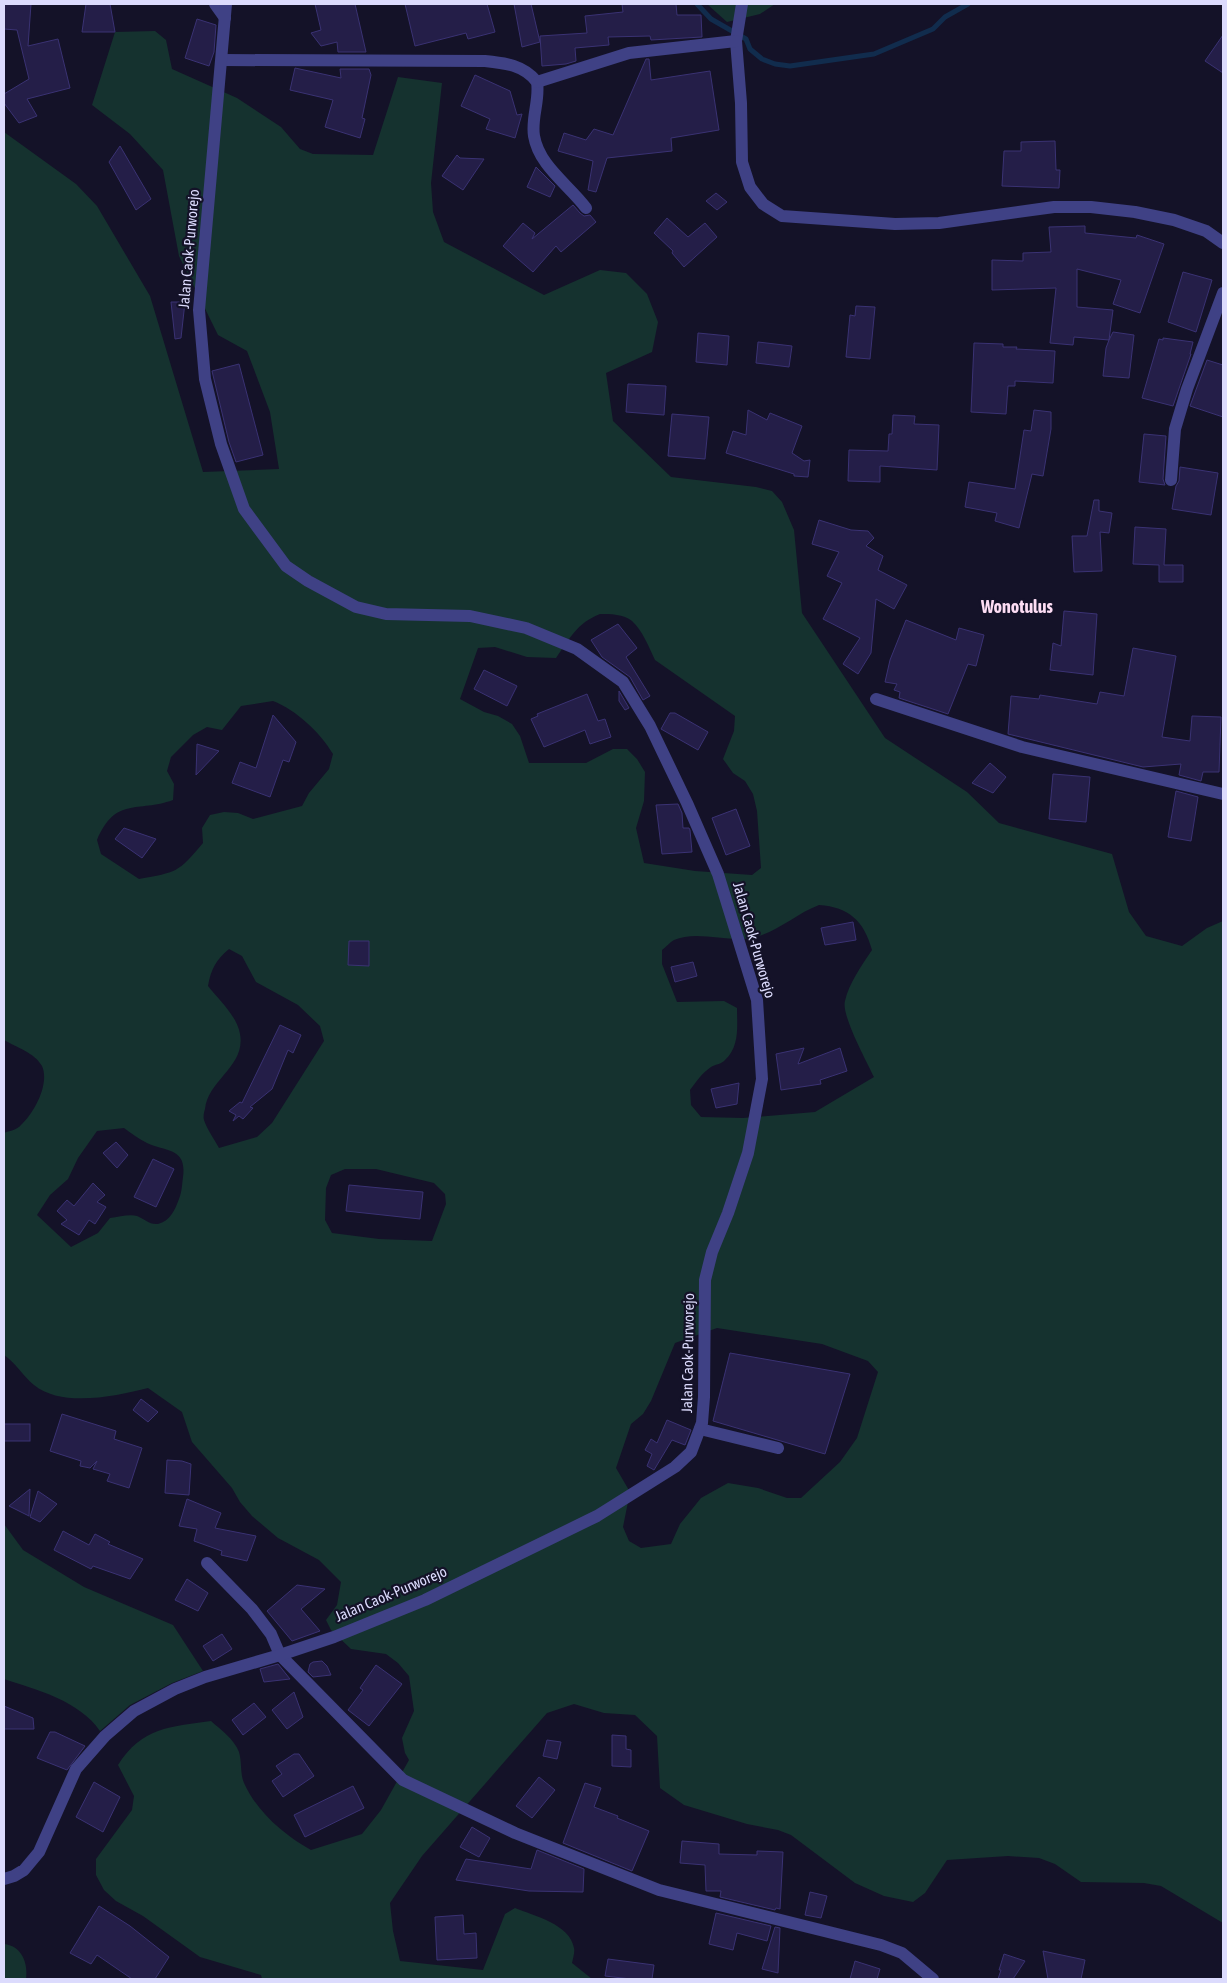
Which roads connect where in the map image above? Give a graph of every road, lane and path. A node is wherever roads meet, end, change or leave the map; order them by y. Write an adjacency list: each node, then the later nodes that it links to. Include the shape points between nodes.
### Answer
1 (215, 4): 4 (street)
2 (226, 4): 4 (street, Jalan Caok-Purworejo)
3 (742, 4): 5 (street)
4 (225, 18): 6 (street, Jalan Caok-Purworejo)
5 (736, 39): 7 (street, via 629,53); 9 (street, via 742,162 750,187 763,204 782,216 904,224 939,223 1054,207 1091,207 1174,220 1206,231)
6 (222, 60): 7 (street, via 485,61 509,63); 14 (street, Jalan Caok-Purworejo, via 199,310 205,380 221,444 244,509 286,566 356,607 386,614 470,616 526,628 577,649 618,678 650,726 718,874 757,1000 762,1079 748,1152 705,1280 704,1397)
7 (537, 82): 8 (street, via 534,136 537,149)
8 (586, 208)
9 (1223, 243)
10 (1223, 293): 11 (street, via 1175,429)
11 (1171, 480)
12 (876, 699): 13 (street, via 1022,747)
13 (1223, 794)
14 (700, 1429): 15 (street); 17 (street, Jalan Caok-Purworejo, via 691,1452 675,1467 597,1516 425,1600)
15 (778, 1448)
16 (207, 1563): 17 (street, via 252,1610 271,1634)
17 (280, 1655): 18 (street, Jalan Caok-Purworejo, via 205,1677 134,1711 105,1736 76,1769 39,1852 24,1870); 19 (street, via 403,1780 515,1833 658,1890 902,1953)
18 (4, 1879)
19 (933, 1979)

